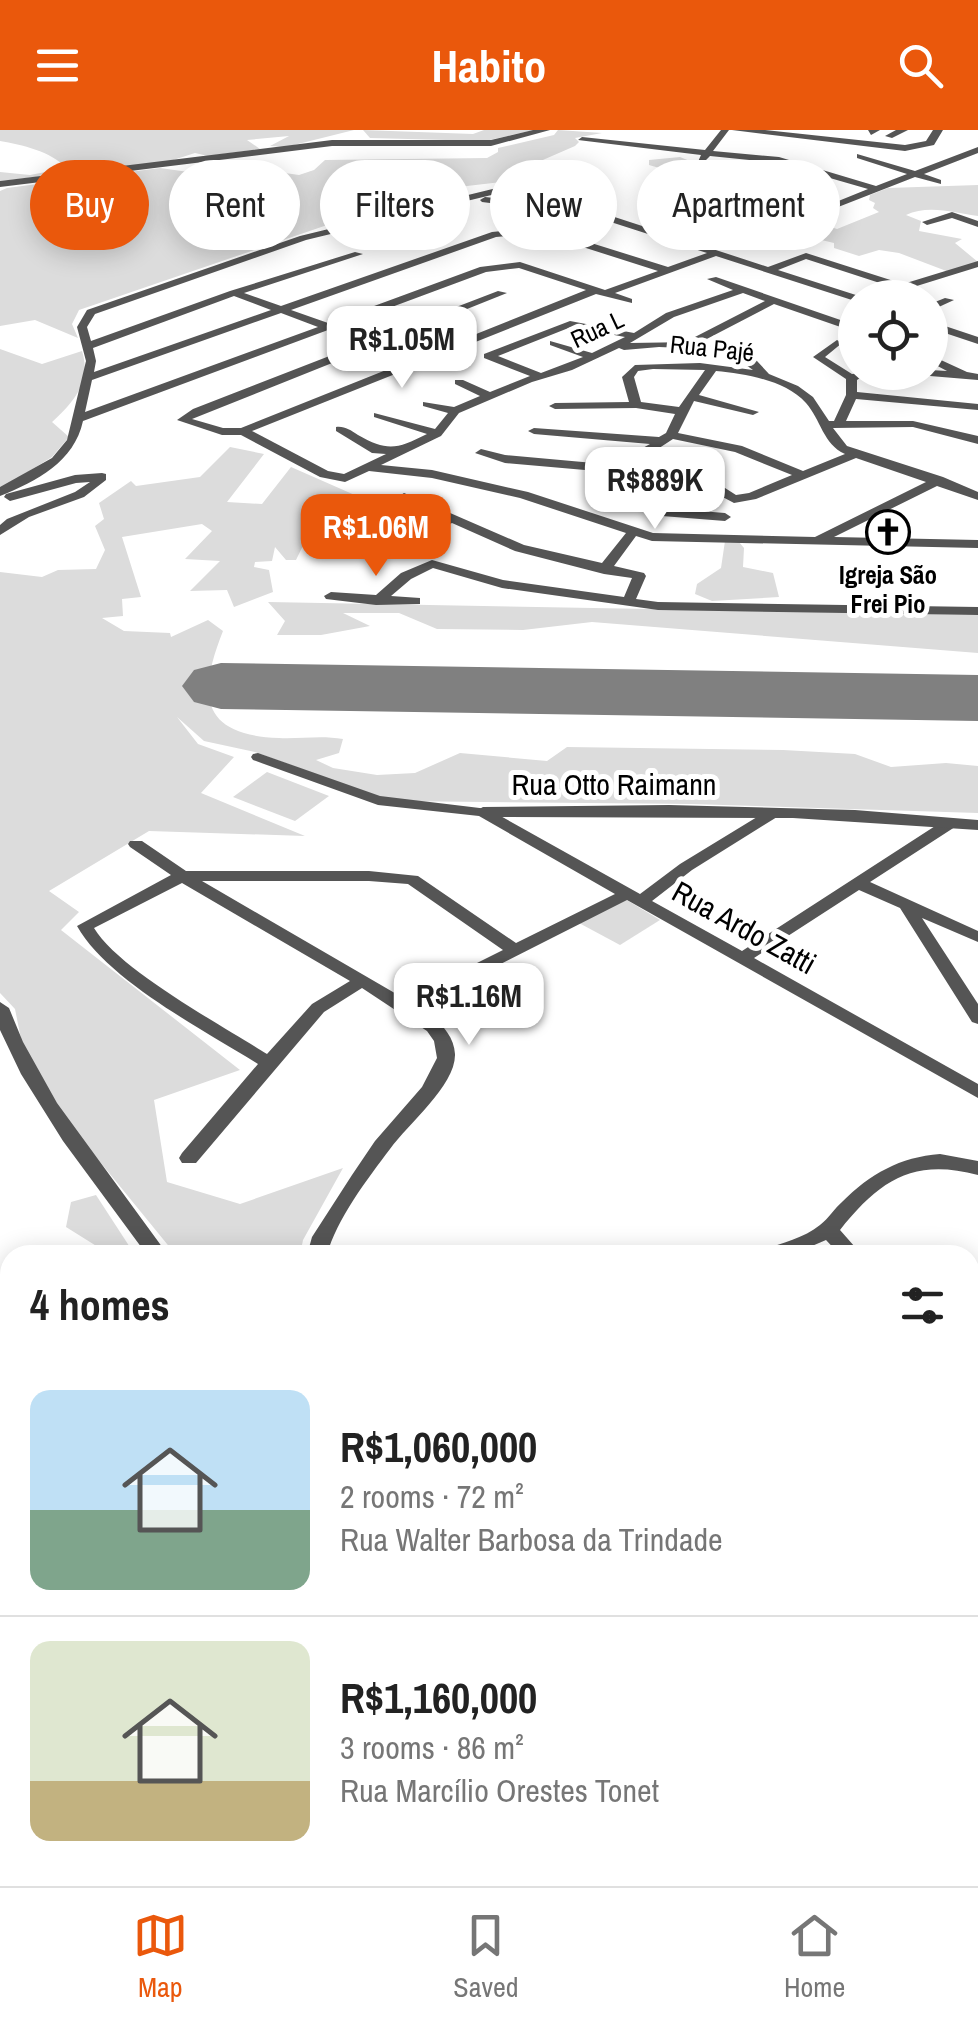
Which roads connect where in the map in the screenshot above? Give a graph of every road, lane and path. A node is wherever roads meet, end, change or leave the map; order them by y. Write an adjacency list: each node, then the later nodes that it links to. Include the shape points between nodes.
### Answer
1 (545, 130): 14 (street, via 491,144 332,143)
2 (725, 130): 9 (street)
3 (737, 130): 6 (street)
4 (765, 130): 6 (street)
5 (938, 130): 6 (street, via 930,143 906,148)
6 (780, 135)
7 (582, 140): 9 (street)
8 (978, 150): 12 (street)
9 (703, 154): 11 (street); 15 (street, via 790,162)
10 (860, 156): 12 (street)
11 (698, 160)
12 (912, 174): 13 (street); 15 (street)
13 (938, 182)
14 (0, 184)
15 (876, 189): 18 (street)
16 (490, 193): 17 (street)
17 (472, 198): 22 (street, via 590,212); 52 (street, via 303,238 96,310 82,327)
18 (840, 204)
19 (975, 220): 20 (street, via 952,215)
20 (927, 222)
21 (827, 250): 24 (street)
22 (720, 252): 27 (street); 28 (street)
23 (358, 254): 37 (street)
24 (806, 256): 28 (street); 29 (street)
25 (978, 264): 30 (street)
26 (866, 266): 29 (street)
27 (666, 270): 35 (street); 42 (street, via 567,236 514,231)
28 (768, 270): 38 (street)
29 (854, 271): 33 (street)
30 (954, 273): 31 (street); 34 (street)
31 (966, 278)
32 (712, 279): 36 (street)
33 (882, 280)
34 (925, 280)
35 (601, 291): 41 (street); 44 (street, via 536,268 504,266); 85 (street)
36 (740, 291): 40 (street); 46 (street, Rua L, via 670,315)
37 (234, 293): 42 (street); 52 (street)
38 (838, 293)
39 (502, 294): 49 (street)
40 (774, 300): 43 (street); 47 (street)
41 (628, 301)
42 (280, 309): 44 (street); 63 (street)
43 (838, 323)
44 (331, 325): 49 (street); 66 (street)
45 (948, 330): 48 (street)
46 (640, 334): 53 (street, Rua L); 60 (street, via 570,324 488,356)
47 (697, 340)
48 (977, 340)
49 (374, 343): 76 (street)
50 (554, 343): 54 (street)
51 (837, 344): 57 (street, via 818,357)
52 (87, 346): 63 (street)
53 (604, 349): 54 (street, Rua L); 61 (street, via 687,345 742,358)
54 (590, 356): 60 (street, Rua L)
55 (948, 367): 59 (street)
56 (712, 368): 61 (street, Rua Pajé); 69 (street); 73 (street, Rua Pajé, via 636,368 628,377)
57 (838, 370)
58 (948, 374): 59 (street)
59 (964, 375): 62 (street)
60 (540, 376): 68 (street, Rua L)
61 (765, 377): 81 (street, via 804,394)
62 (978, 377)
63 (88, 378): 80 (street)
64 (459, 382): 68 (street)
65 (852, 390): 67 (street)
66 (156, 392): 76 (street); 80 (street)
67 (852, 395): 70 (street); 81 (street)
68 (489, 396): 77 (street, Rua L)
69 (691, 398): 75 (street); 78 (street)
70 (928, 399): 74 (street); 82 (street)
71 (427, 404): 77 (street)
72 (555, 406): 73 (street)
73 (636, 406): 75 (street)
74 (978, 407)
75 (682, 410): 87 (street)
76 (197, 411): 85 (street, via 183,420)
77 (454, 411): 86 (street)
78 (753, 412)
79 (378, 415): 86 (street)
80 (78, 419): 97 (street, via 56,461)
81 (833, 424): 82 (street); 91 (street, via 836,444)
82 (928, 426): 88 (street)
83 (340, 429): 89 (street, via 376,450)
84 (534, 430): 87 (street)
85 (244, 431): 92 (street, via 336,478)
86 (437, 434): 89 (street)
87 (666, 438): 93 (street); 94 (street, via 738,448)
88 (978, 440)
89 (405, 450): 92 (street)
90 (481, 452): 93 (street)
91 (855, 454): 94 (street); 95 (street)
92 (370, 468): 105 (street, via 524,494)
93 (631, 469): 100 (street)
94 (802, 476): 100 (street)
95 (938, 480): 98 (street); 107 (street)
96 (595, 491): 102 (street, via 662,512)
97 (0, 492)
98 (978, 496)
99 (404, 497): 103 (street)
100 (734, 499): 102 (street)
101 (0, 500): 104 (street, via 102,477 81,494 25,513)
102 (725, 517): 106 (street)
103 (452, 518): 109 (street); 110 (street, via 520,548)
104 (0, 530)
105 (633, 532): 106 (street); 110 (street)
106 (724, 540): 107 (street)
107 (815, 542): 108 (street)
108 (978, 544)
109 (375, 555)
110 (604, 570): 114 (street, via 639,576)
111 (345, 584): 112 (street, via 329,594)
112 (376, 600): 113 (street); 114 (street, via 424,565 439,564 502,584)
113 (415, 601)
114 (628, 602): 115 (street)
115 (978, 612)
116 (258, 757): 117 (street, Rua Otto Raimann, via 378,800)
117 (483, 812): 118 (street, Rua Otto Raimann); 124 (street, Rua Ardo Zatti)
118 (772, 814): 119 (street, Rua Otto Raimann); 124 (street)
119 (952, 822): 120 (street, Rua Otto Raimann); 123 (street)
120 (978, 825)
121 (136, 844): 122 (street)
122 (182, 876): 127 (street, via 412,879); 129 (street); 133 (street, via 93,921 86,933 137,977)
123 (858, 884): 125 (street); 128 (street)
124 (634, 898): 127 (street); 128 (street, Rua Ardo Zatti)
125 (907, 907): 126 (street); 132 (street)
126 (978, 937)
127 (516, 951): 130 (street)
128 (743, 958): 134 (street, Rua Ardo Zatti)
129 (360, 982): 130 (street); 133 (street, via 318,1008)
130 (405, 1006): 139 (street, via 442,1037 442,1071 385,1142)
131 (0, 1008): 138 (street, via 60,1123)
132 (978, 1018)
133 (270, 1063): 135 (street)
134 (978, 1092)
135 (188, 1158)
136 (978, 1168): 137 (street, via 957,1161 908,1164)
137 (828, 1230): 140 (street); 141 (street)
138 (151, 1245)
139 (320, 1245)
140 (793, 1245)
141 (842, 1245)

